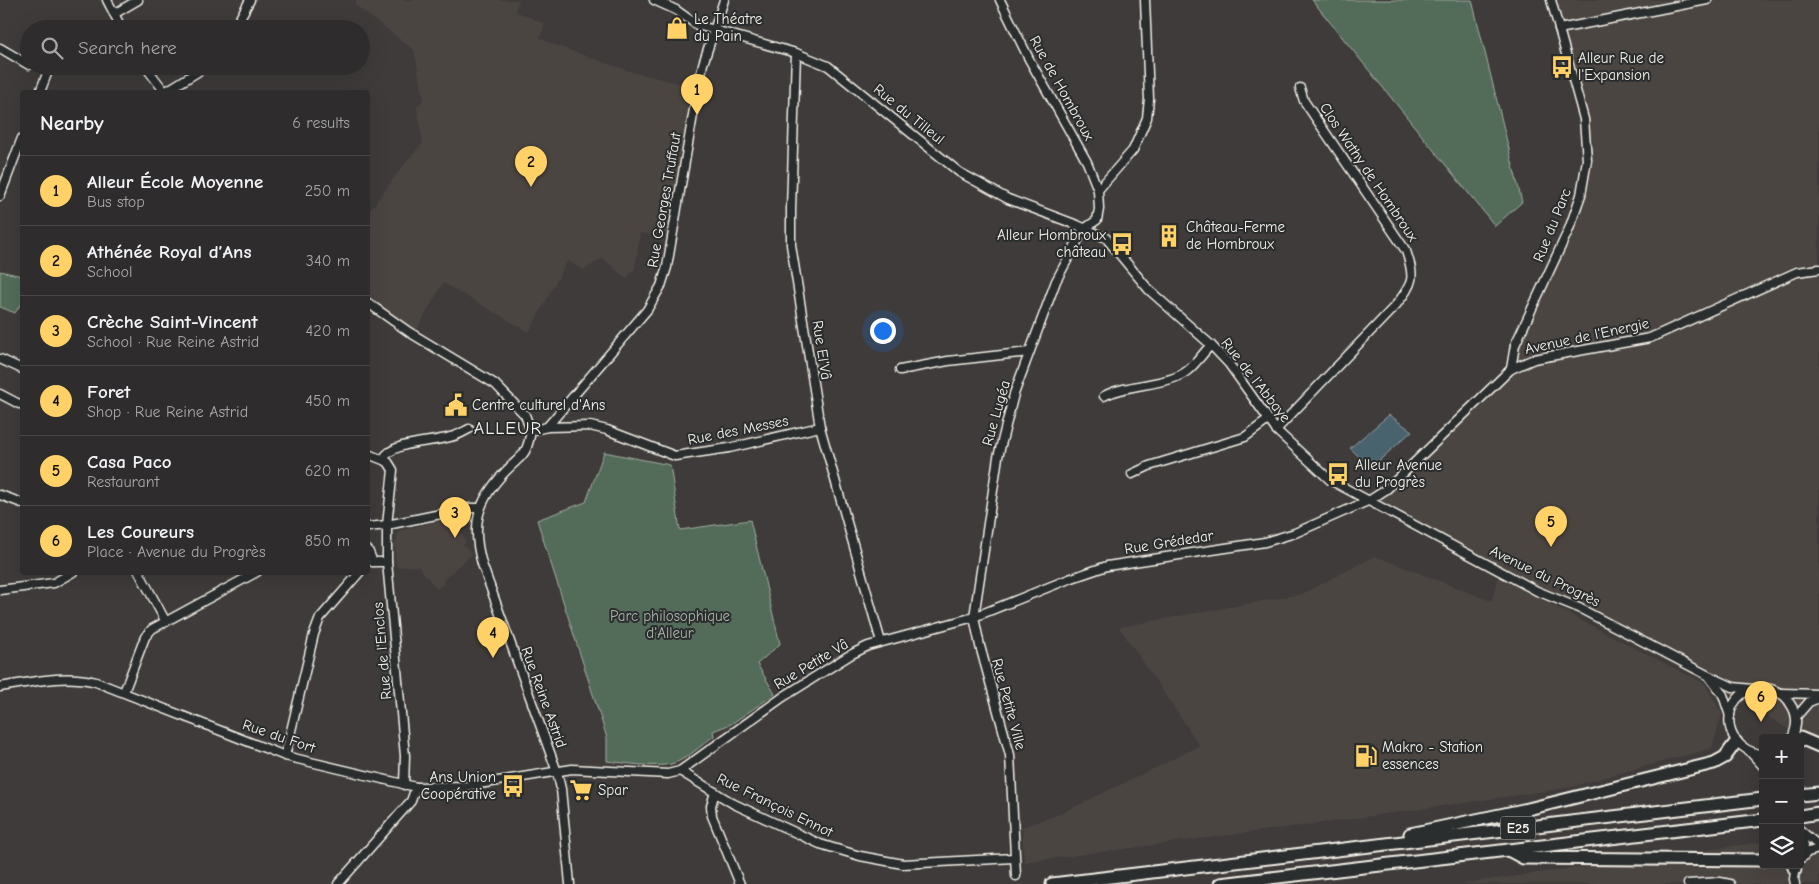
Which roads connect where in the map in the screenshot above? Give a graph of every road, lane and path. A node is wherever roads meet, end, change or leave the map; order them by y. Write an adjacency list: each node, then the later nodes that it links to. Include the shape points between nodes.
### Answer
1 (107, 0): 10 (street)
2 (138, 0): 10 (street)
3 (250, 0): 12 (street)
4 (654, 0): 14 (street, Rue du Tilleul, via 697,25)
5 (724, 0): 14 (street, Rue Georges Truffaut)
6 (1000, 0): 26 (street, Rue de Hombroux, via 1087,162)
7 (1145, 0): 26 (street, via 1147,118 1133,150)
8 (1551, 0): 13 (street, Rue du Parc)
9 (1707, 0): 13 (street)
10 (114, 14): 11 (street)
11 (117, 20)
12 (239, 20)
13 (1559, 29): 35 (street, Rue du Parc, via 1584,119 1587,160 1581,195 1572,221 1515,345)
14 (714, 30): 16 (street, Rue du Tilleul); 41 (street, Rue Georges Truffaut, via 703,64 661,286 647,310)
15 (0, 48): 17 (street)
16 (796, 53): 28 (street, Rue du Tilleul, via 828,66 960,172 1008,199); 42 (street, Rue El'Vâ, via 791,245)
17 (20, 60)
18 (47, 75): 22 (street)
19 (152, 75): 23 (street)
20 (192, 75): 24 (street)
21 (1300, 88): 44 (street, Clos Wathy de Hombroux, via 1304,101 1406,251 1413,271 1409,289 1396,305)
22 (41, 90)
23 (163, 90)
24 (168, 90)
25 (20, 143): 27 (street)
26 (1098, 190): 28 (street, Rue Lugéa, via 1097,220)
27 (0, 196)
28 (1084, 229): 31 (street, Rue de l'Abbaye, via 1106,238 1149,290); 32 (street, Rue Lugéa, via 1056,281)
29 (1819, 269): 35 (street, Avenue de l'Energie, via 1797,272 1650,338 1534,359)
30 (370, 304): 45 (street, via 495,384 526,415)
31 (1211, 345): 38 (street, via 1187,371 1174,378 1115,390); 40 (street, Rue de l'Abbaye, via 1229,364)
32 (1029, 352): 36 (street); 62 (street, Rue Lugéa, via 998,457)
33 (0, 360): 34 (street)
34 (20, 368)
35 (1511, 369): 50 (street, Avenue de l'Energie, via 1386,489)
36 (900, 370)
37 (0, 394): 39 (street)
38 (1104, 396)
39 (20, 404)
40 (1268, 420): 44 (street, Rue de l'Abbaye); 48 (street, via 1245,437)
41 (547, 426): 42 (street, Rue des Messes, via 590,426 608,430 676,456 729,448); 45 (street)
42 (820, 427): 64 (street, Rue El'Vâ)
43 (469, 429): 47 (street, via 452,437 396,448)
44 (1276, 430): 50 (street, Rue de l'Abbaye, via 1330,480)
45 (531, 431): 52 (street, Rue Reine Astrid, via 528,448 506,470)
46 (370, 455): 47 (street)
47 (383, 459): 53 (street, Rue de l'Enclos, via 393,470)
48 (1132, 474)
49 (0, 495): 51 (street)
50 (1370, 500): 62 (street, Rue Grédedar, via 1295,533 1265,542 1107,566); 65 (street, Avenue du Progrès, via 1537,591 1579,608)
51 (20, 501)
52 (479, 508): 53 (street); 82 (street, Rue Reine Astrid, via 475,532 482,564)
53 (387, 525): 54 (street); 55 (street, Rue de l'Enclos)
54 (370, 527)
55 (387, 562): 56 (street); 83 (street, Rue de l'Enclos, via 405,756)
56 (370, 564)
57 (67, 575): 61 (street, via 54,583)
58 (141, 575): 63 (street)
59 (251, 575): 63 (street)
60 (357, 575): 79 (street, via 320,618)
61 (0, 590)
62 (974, 617): 64 (street, Rue Petite Vâ); 96 (street, Rue Petite Ville, via 1010,755)
63 (166, 622): 68 (street, via 145,637)
64 (881, 642): 81 (street, Rue Petite Vâ, via 850,656 783,697)
65 (1709, 676): 67 (street, Avenue du Progrès, via 1733,687); 71 (street, Avenue du Progrès, via 1723,695)
66 (0, 687): 68 (street, Rue du Fort, via 66,678 96,682)
67 (1752, 690): 69 (street, Avenue du Progrès, via 1772,689); 71 (street, via 1741,695)
68 (124, 692): 79 (street, Rue du Fort)
69 (1781, 693): 70 (street); 72 (street, via 1788,699)
70 (1819, 696): 72 (street)
71 (1730, 716): 75 (street, Avenue du Progrès)
72 (1796, 717): 73 (street)
73 (1797, 734)
74 (1804, 740): 76 (highway)
75 (1736, 742): 77 (street); 98 (highway, via 1725,757 1714,763 1528,809 1422,832 1263,854)
76 (1819, 746)
77 (1751, 753): 78 (street); 80 (street)
78 (1759, 754)
79 (285, 756): 83 (street, Rue du Fort)
80 (1759, 762)
81 (680, 771): 82 (street, via 668,774 572,769); 85 (street, Rue François Ennot)
82 (557, 772): 84 (street, Rue du Fort, via 467,786); 102 (street, Rue Reine Astrid)
83 (404, 785): 84 (street, Rue du Fort)
84 (416, 787): 101 (street, via 411,801)
85 (715, 792): 96 (street, Rue François Ennot, via 820,844 860,856 904,864); 103 (street, via 712,816)
86 (1819, 793): 87 (highway)
87 (1804, 795)
88 (1759, 799): 98 (highway, E25)
89 (1819, 813): 90 (highway)
90 (1804, 815)
91 (1759, 820): 94 (highway, E25)
92 (1804, 834): 93 (street)
93 (1819, 847): 95 (street)
94 (1508, 850): 97 (highway, via 1523,858); 105 (highway, E25)
95 (1804, 856)
96 (1014, 858): 100 (street, Rue Petite Ville)
97 (1759, 860)
98 (1244, 861): 104 (highway, E25)
99 (1797, 869): 108 (street)
100 (1016, 876)
101 (338, 884)
102 (570, 884)
103 (740, 884)
104 (1052, 884)
105 (1220, 884)
106 (1688, 884): 107 (street)
107 (1730, 884)
108 (1795, 884)

